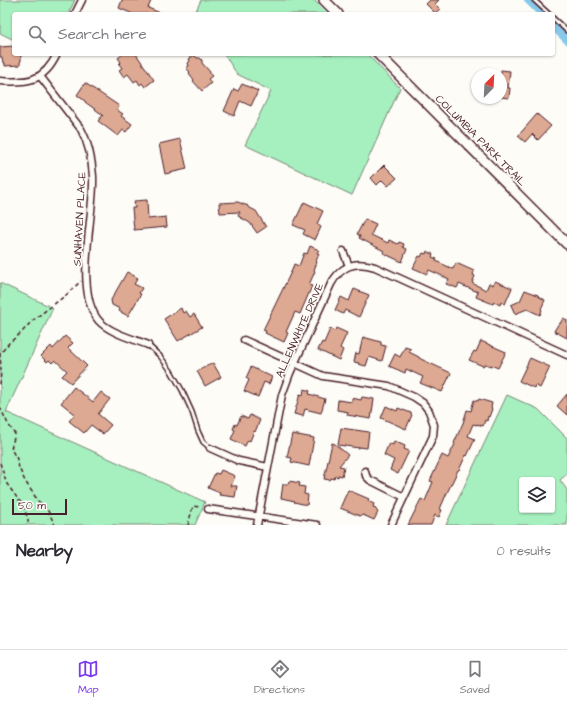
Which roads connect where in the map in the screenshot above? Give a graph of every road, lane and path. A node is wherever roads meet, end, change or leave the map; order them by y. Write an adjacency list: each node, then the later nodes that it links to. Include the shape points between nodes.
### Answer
1 (82, 0): 4 (street)
2 (324, 0): 5 (main road)
3 (534, 0): 6 (lane)
4 (77, 12)
5 (336, 12)
6 (546, 12)
7 (555, 20): 8 (lane)
8 (567, 31)
9 (56, 56): 11 (street, via 51,66)
10 (380, 56): 13 (main road, COLUMBIA PARK TRAIL)
11 (40, 76): 12 (street, via 28,81); 16 (street, SUNHAVEN PLACE, via 81,129 88,147 93,177)
12 (0, 81)
13 (567, 244)
14 (343, 251): 15 (street)
15 (349, 266): 20 (street, via 362,264 375,267); 21 (street, ALLENWHITE DRIVE, via 334,278)
16 (86, 276): 18 (street, SUNHAVEN PLACE, via 90,303 99,320 110,329); 19 (path, via 32,321)
17 (244, 340): 21 (street)
18 (148, 345): 26 (lane, via 171,371 192,412 203,442)
19 (0, 353): 22 (path)
20 (567, 355)
21 (294, 363): 25 (street, via 323,376 388,386 419,400); 28 (street, ALLENWHITE DRIVE, via 282,395)
22 (0, 385)
23 (0, 407): 34 (path, via 14,434 11,449 25,481 38,501 47,509)
24 (438, 414): 25 (street)
25 (431, 416): 30 (street, via 434,425 433,436)
26 (210, 448): 28 (street, via 238,461)
27 (0, 463): 33 (path, via 7,484 23,506)
28 (268, 468): 32 (street, ALLENWHITE DRIVE)
29 (366, 471): 30 (street, via 366,476 370,480)
30 (404, 497): 38 (street)
31 (208, 509): 32 (street); 35 (path, via 193,506)
32 (259, 516): 36 (street, ALLENWHITE DRIVE); 37 (street)
33 (28, 525)
34 (55, 525)
35 (188, 525)
36 (257, 525)
37 (317, 525)
38 (391, 525)

